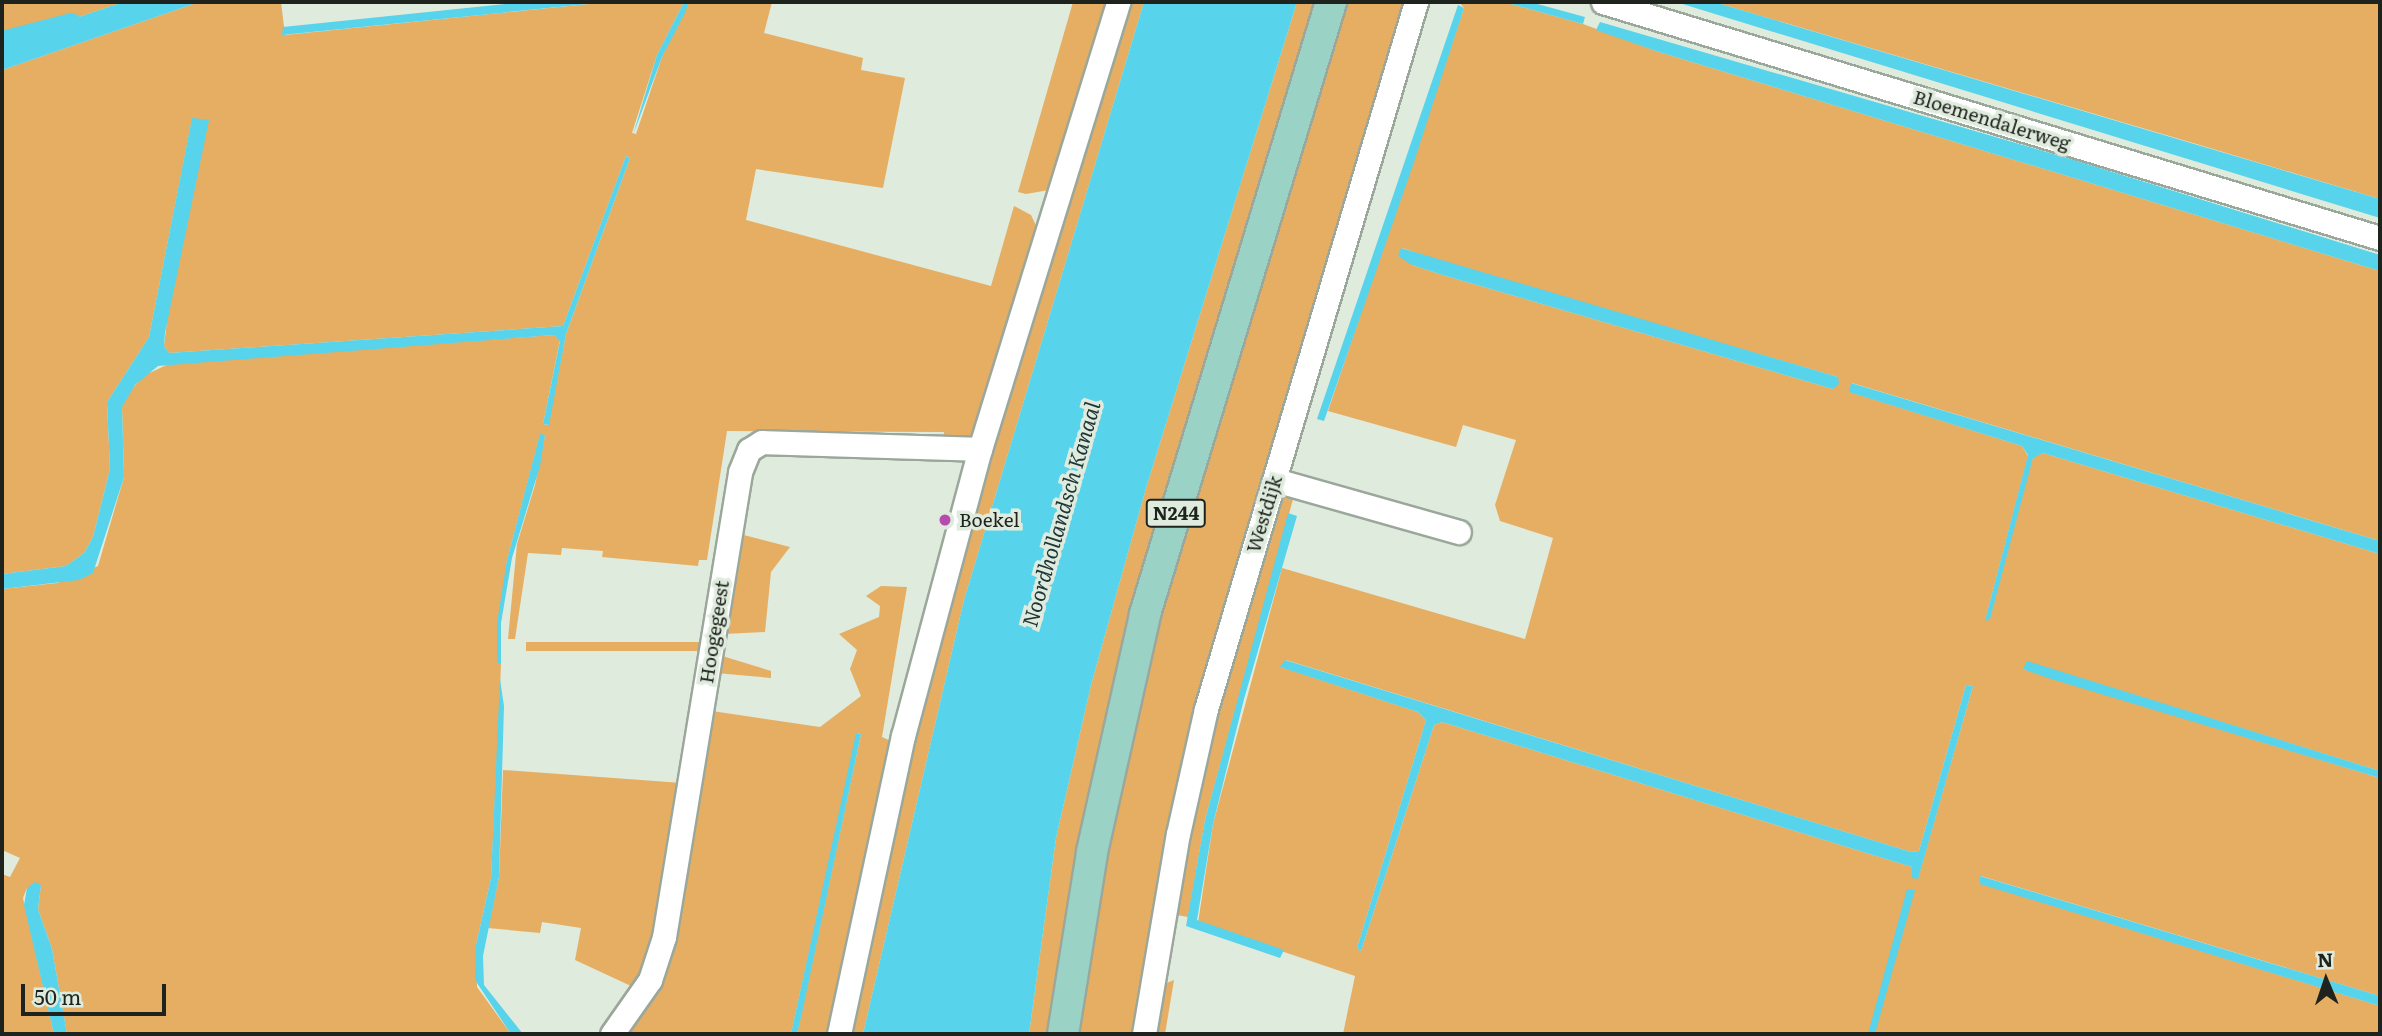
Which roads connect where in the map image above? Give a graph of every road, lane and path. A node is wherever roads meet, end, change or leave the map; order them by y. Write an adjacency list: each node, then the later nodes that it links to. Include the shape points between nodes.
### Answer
1 (1118, 2): 6 (street)
2 (1331, 2): 11 (main road, N244, via 1145,614 1092,852)
3 (1416, 2): 7 (street, Westdijk)
4 (1611, 3): 5 (street, Bloemendalerweg)
5 (2380, 238)
6 (980, 449): 9 (street, Hoogegeest, via 762,442 749,450 740,472 664,937 650,980); 10 (street, via 903,736)
7 (1275, 480): 8 (street); 12 (street, Westdijk, via 1206,709 1178,834)
8 (1459, 532)
9 (612, 1034)
10 (839, 1034)
11 (1063, 1034)
12 (1144, 1034)

